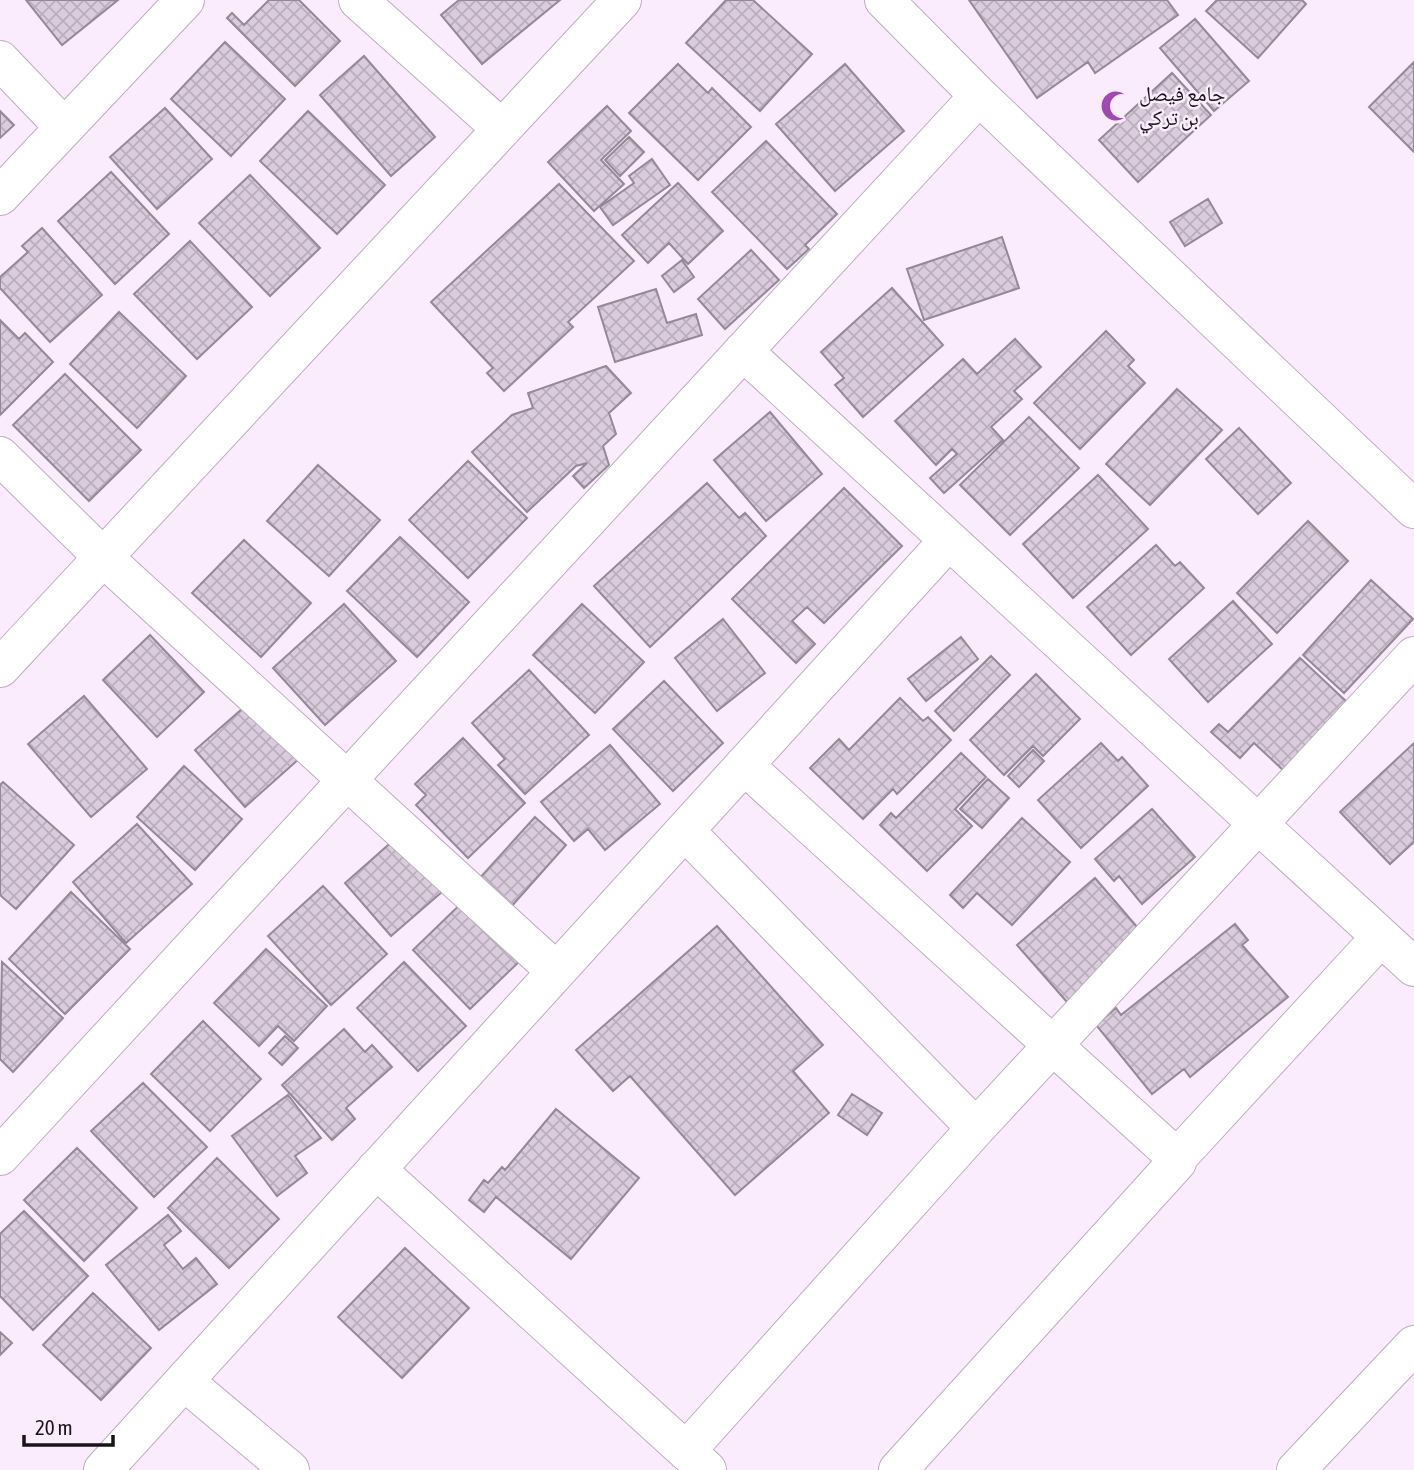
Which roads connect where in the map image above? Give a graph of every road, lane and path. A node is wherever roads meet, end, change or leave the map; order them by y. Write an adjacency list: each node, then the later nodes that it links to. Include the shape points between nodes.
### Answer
1 (185, 0): 7 (street)
2 (358, 0): 8 (street)
3 (622, 0): 8 (street)
4 (884, 0): 6 (street)
5 (0, 60): 7 (street)
6 (979, 96): 10 (street); 12 (street)
7 (64, 126): 9 (street)
8 (502, 129): 14 (street)
9 (0, 196)
10 (743, 351): 13 (street); 18 (street)
11 (0, 456): 14 (street)
12 (1414, 509)
13 (948, 540): 17 (street); 19 (street)
14 (103, 557): 16 (street); 18 (street)
15 (1414, 656): 19 (street)
16 (0, 668)
17 (744, 765): 20 (street); 24 (street)
18 (347, 780): 23 (street); 26 (street)
19 (1259, 824): 21 (street); 24 (street)
20 (685, 831): 23 (street); 25 (street)
21 (1381, 937): 22 (street); 27 (street)
22 (1414, 967)
23 (556, 971): 28 (street)
24 (1052, 1046): 25 (street); 27 (street)
25 (976, 1128): 31 (street)
26 (0, 1156)
27 (1177, 1158): 34 (street)
28 (376, 1169): 30 (street); 31 (street)
29 (1414, 1345): 35 (street)
30 (184, 1381): 32 (street); 33 (street)
31 (696, 1460)
32 (103, 1470)
33 (290, 1470)
34 (898, 1470)
35 (1296, 1470)

